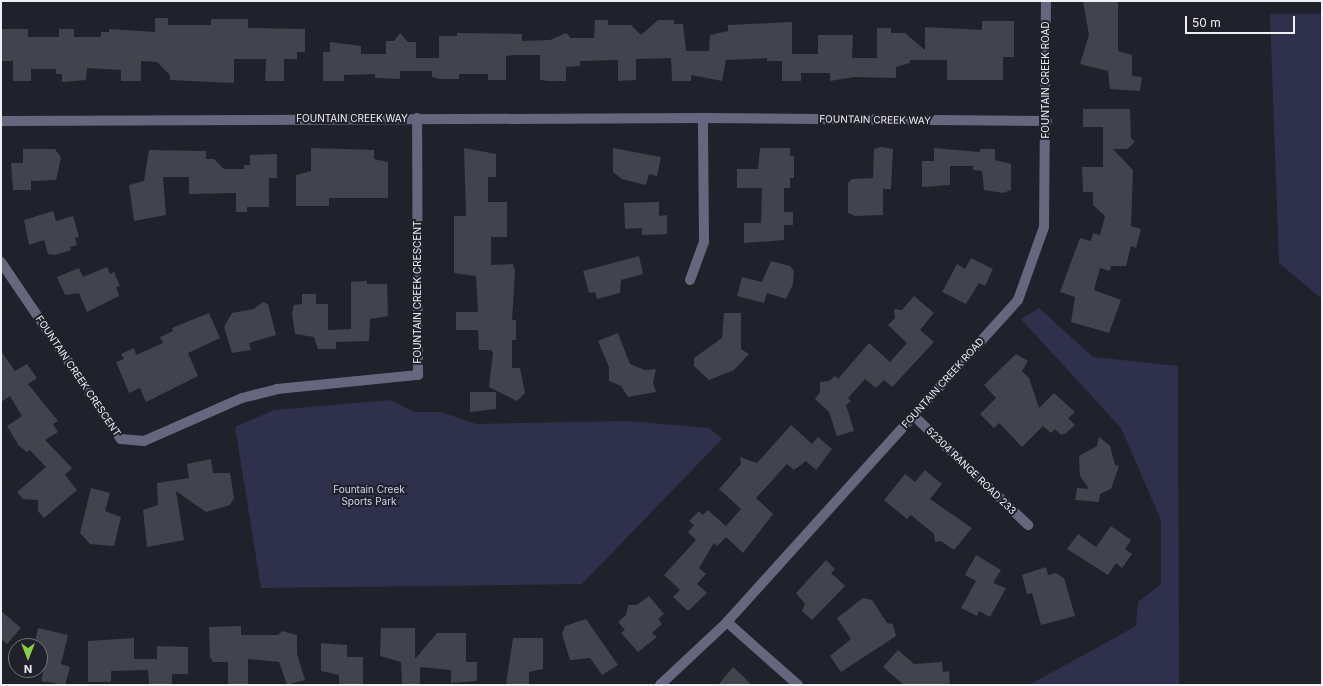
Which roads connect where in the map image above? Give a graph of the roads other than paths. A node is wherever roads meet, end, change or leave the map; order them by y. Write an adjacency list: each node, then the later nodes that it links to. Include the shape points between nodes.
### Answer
1 (1046, 1): 5 (street, FOUNTAIN CREEK ROAD)
2 (417, 118): 3 (street, FOUNTAIN CREEK WAY); 4 (street, FOUNTAIN CREEK WAY); 6 (street, FOUNTAIN CREEK CRESCENT, via 418,375 277,389 242,398 144,441 121,439)
3 (703, 118): 5 (street, FOUNTAIN CREEK WAY); 7 (street, via 704,242)
4 (1, 121)
5 (1047, 121): 8 (street, FOUNTAIN CREEK ROAD, via 1044,227 1018,300)
6 (1, 262)
7 (690, 280)
8 (914, 416): 9 (street, 52304 RANGE ROAD 233); 10 (street, FOUNTAIN CREEK ROAD)
9 (1028, 525)
10 (727, 622): 11 (street, FOUNTAIN CREEK ROAD); 12 (street)
11 (660, 685)
12 (798, 685)

